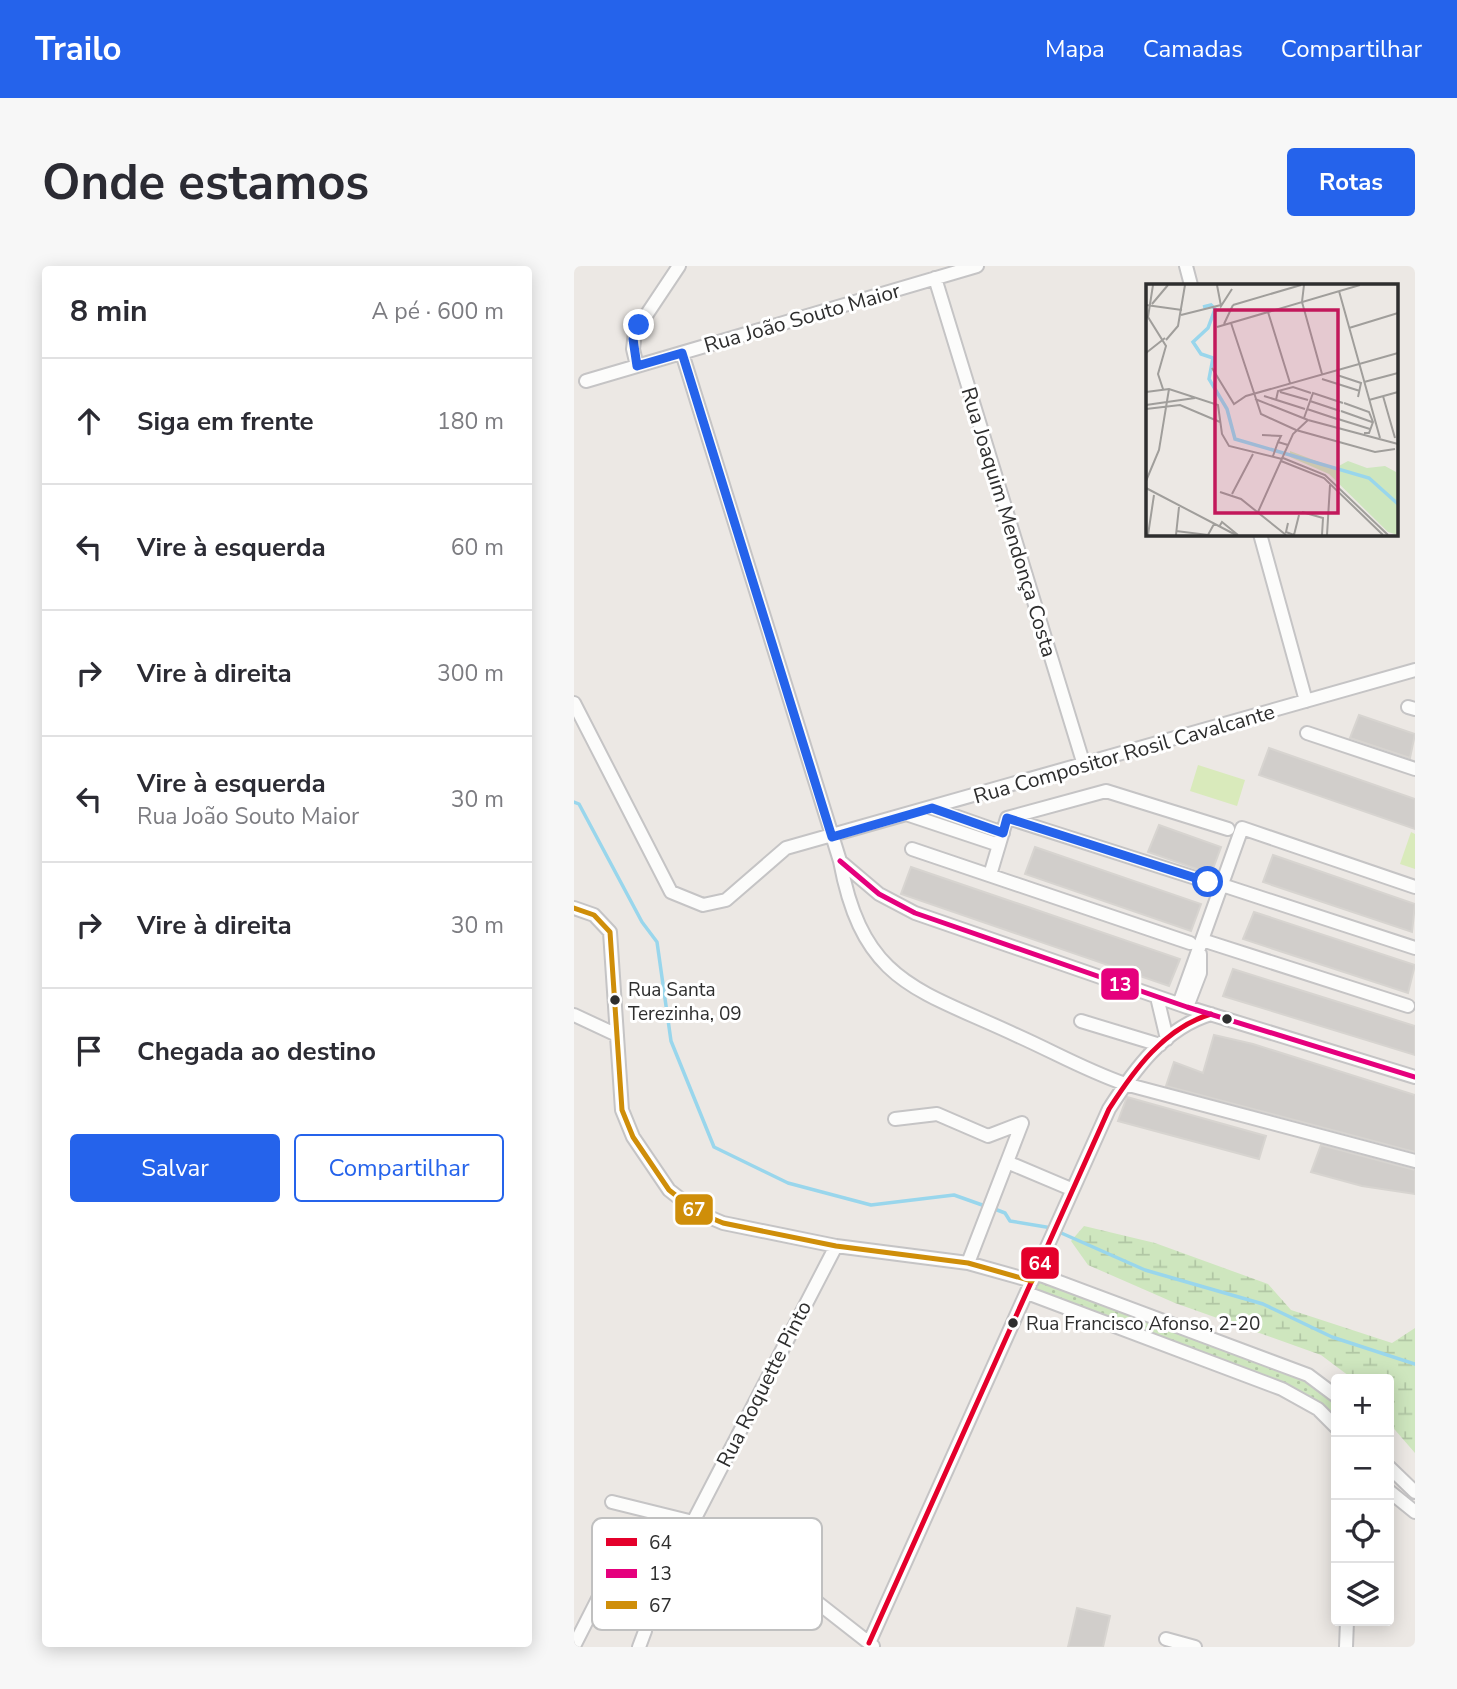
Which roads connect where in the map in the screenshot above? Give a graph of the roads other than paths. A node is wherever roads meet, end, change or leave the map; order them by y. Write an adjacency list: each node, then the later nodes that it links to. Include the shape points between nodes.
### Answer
1 (679, 266): 7 (street, via 635,332)
2 (977, 266): 4 (street, Rua João Souto Maior)
3 (1186, 266): 5 (street)
4 (935, 278): 6 (street, Rua João Souto Maior); 14 (street, Rua Joaquim Mendonça Costa)
5 (1191, 284)
6 (682, 353): 7 (street, Rua João Souto Maior); 20 (street)
7 (637, 366): 8 (street, Rua João Souto Maior)
8 (586, 381)
9 (1261, 536): 11 (street)
10 (1415, 670): 11 (street, Rua Compositor Rosil Cavalcante)
11 (1306, 701): 14 (street, Rua Compositor Rosil Cavalcante)
12 (574, 703): 20 (street, Rua Compositor Rosil Cavalcante, via 671,892 703,905 726,900 786,848)
13 (1307, 733): 15 (street)
14 (1084, 765): 16 (street, Rua Compositor Rosil Cavalcante)
15 (1415, 769)
16 (932, 808): 17 (street, Rua Compositor Rosil Cavalcante); 21 (street)
17 (908, 815): 20 (street, Rua Compositor Rosil Cavalcante); 21 (street)
18 (1007, 818): 19 (street, via 1106,791); 21 (street); 25 (street)
19 (1228, 829)
20 (832, 837): 23 (street)
21 (1001, 839): 24 (street)
22 (912, 849): 24 (street)
23 (840, 861): 31 (street, via 897,905); 40 (street, via 860,929 892,972 928,996 1082,1069)
24 (990, 875): 29 (street)
25 (1208, 882)
26 (1222, 885): 27 (street, via 1242,828); 29 (street); 30 (street)
27 (1415, 887)
28 (574, 908): 37 (street, via 594,915 610,932)
29 (1197, 945): 32 (street); 33 (street)
30 (1415, 948)
31 (1157, 997): 32 (street); 38 (street)
32 (1183, 1005): 34 (street)
33 (1413, 1008)
34 (1211, 1014): 38 (street); 39 (street)
35 (574, 1015): 37 (street)
36 (1081, 1021): 38 (street)
37 (617, 1035): 45 (street, via 622,1110 633,1137 669,1190 698,1212 723,1223)
38 (1163, 1042): 40 (street)
39 (1415, 1077)
40 (1125, 1084): 42 (street); 44 (street)
41 (895, 1119): 43 (street, via 937,1114 988,1136 1022,1123)
42 (1415, 1161)
43 (1007, 1162): 44 (street); 46 (street)
44 (1071, 1189): 47 (street)
45 (836, 1246): 46 (street); 56 (street, Rua Roquette Pinto)
46 (968, 1263): 47 (street)
47 (1032, 1283): 48 (street, via 1308,1375); 49 (street, via 1282,1389 1318,1409); 62 (street)
48 (1331, 1392)
49 (1331, 1422)
50 (1394, 1472): 51 (street)
51 (1415, 1492)
52 (1394, 1496): 54 (street)
53 (612, 1502): 55 (street)
54 (1415, 1512)
55 (677, 1518)
56 (695, 1518)
57 (822, 1606): 62 (street)
58 (592, 1611): 63 (street)
59 (1347, 1626): 66 (street)
60 (645, 1631): 64 (street)
61 (1166, 1639): 65 (street)
62 (872, 1645)
63 (574, 1646)
64 (639, 1647)
65 (1195, 1647)
66 (1346, 1647)

